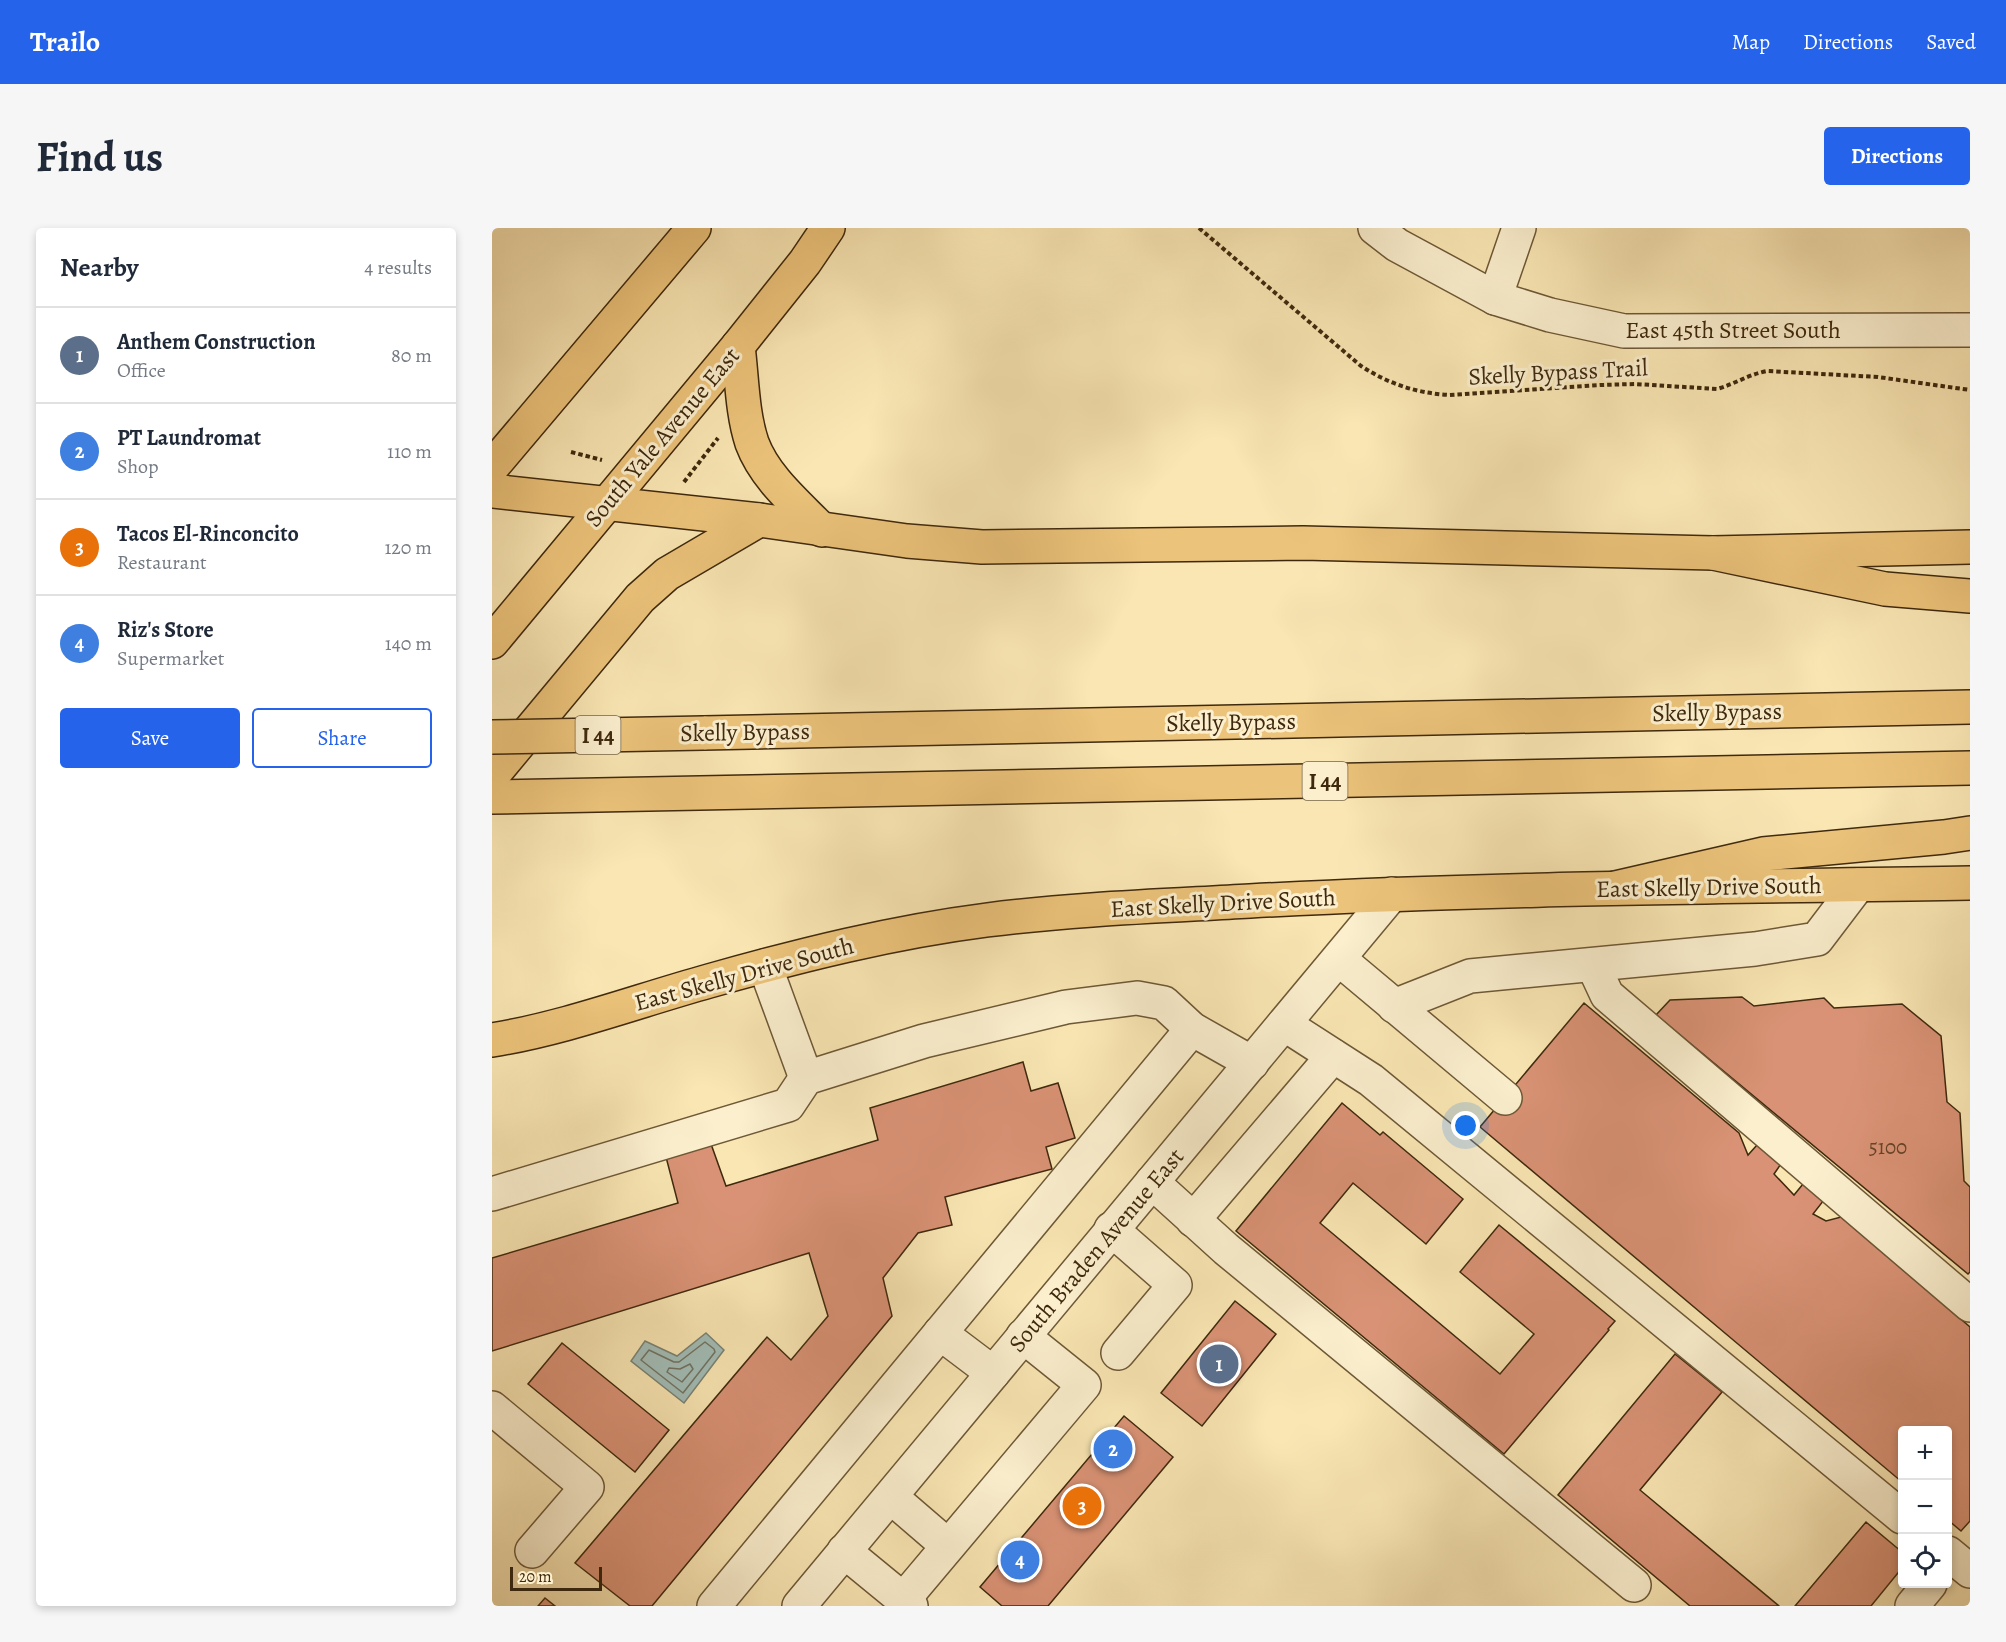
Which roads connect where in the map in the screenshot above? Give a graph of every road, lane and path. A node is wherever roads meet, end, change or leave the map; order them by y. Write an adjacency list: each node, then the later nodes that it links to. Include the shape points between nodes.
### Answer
1 (694, 228): 13 (main road)
2 (828, 228): 8 (main road, South Yale Avenue East)
3 (1199, 228): 9 (path, Skelly Bypass Trail, via 1361,366 1382,380 1427,394 1623,384 1717,389 1767,371 1878,377)
4 (1375, 228): 6 (street, East 45th Street South, via 1397,245)
5 (1519, 228): 6 (street)
6 (1495, 298): 7 (street, East 45th Street South, via 1624,331)
7 (1970, 330)
8 (738, 346): 16 (main road, South Yale Avenue East); 18 (main road, via 752,443 775,481)
9 (1970, 390)
10 (719, 437): 14 (path, South Yale Avenue East, via 685,479)
11 (571, 452): 12 (path)
12 (603, 460)
13 (492, 466)
14 (684, 486)
15 (492, 491): 16 (main road)
16 (607, 502): 17 (main road); 22 (main road, South Yale Avenue East)
17 (759, 520): 18 (main road); 26 (main road, via 667,574 640,598)
18 (822, 530): 20 (main road, via 992,547 1303,543)
19 (1970, 547): 20 (main road)
20 (1713, 553): 21 (main road, via 1885,589)
21 (1970, 596)
22 (492, 642)
23 (1970, 707): 24 (main road, Skelly Bypass / I 44, bridge)
24 (492, 737)
25 (1970, 768): 27 (main road, I 44)
26 (492, 776)
27 (492, 797)
28 (1970, 832): 31 (main road, via 1763,854)
29 (1970, 883): 30 (main road, East Skelly Drive South)
30 (1858, 885): 31 (main road, East Skelly Drive South); 34 (street, via 1817,939 1755,949)
31 (1615, 888): 32 (main road, East Skelly Drive South)
32 (1392, 894): 33 (street, South Braden Avenue East); 35 (main road, East Skelly Drive South, via 988,920 904,932)
33 (1339, 959): 36 (street); 37 (street, South Braden Avenue East)
34 (1593, 964): 36 (street, via 1470,976); 48 (street, via 1606,994)
35 (765, 966): 39 (main road, East Skelly Drive South, via 573,1022); 42 (street)
36 (1394, 1006): 43 (street)
37 (1284, 1024): 40 (street); 41 (street, South Braden Avenue East)
38 (1191, 1029): 41 (street); 42 (street, via 1164,1003 1137,998 1066,1007 935,1038); 49 (street)
39 (494, 1038)
40 (1334, 1056): 46 (street); 55 (street, via 1371,1080)
41 (1252, 1063): 44 (street, South Braden Avenue East)
42 (806, 1078): 45 (street, via 788,1105)
43 (1505, 1098)
44 (1152, 1182): 46 (street); 47 (street, South Braden Avenue East)
45 (492, 1194)
46 (1193, 1220): 59 (street)
47 (1111, 1229): 50 (street, South Braden Avenue East); 51 (street, via 1175,1285)
48 (1970, 1305)
49 (940, 1333): 52 (street); 62 (street)
50 (1023, 1336): 52 (street, South Braden Avenue East); 56 (street, via 1084,1385)
51 (1118, 1353)
52 (993, 1373): 54 (street, South Braden Avenue East)
53 (492, 1408): 57 (street, via 586,1488)
54 (891, 1497): 56 (street); 58 (street, South Braden Avenue East)
55 (1898, 1514)
56 (948, 1546): 61 (street)
57 (532, 1551)
58 (844, 1551): 61 (street); 63 (street, South Braden Avenue East)
59 (1634, 1585)
60 (1927, 1588): 64 (street)
61 (907, 1603)
62 (714, 1606)
63 (799, 1606)
64 (1912, 1606)

